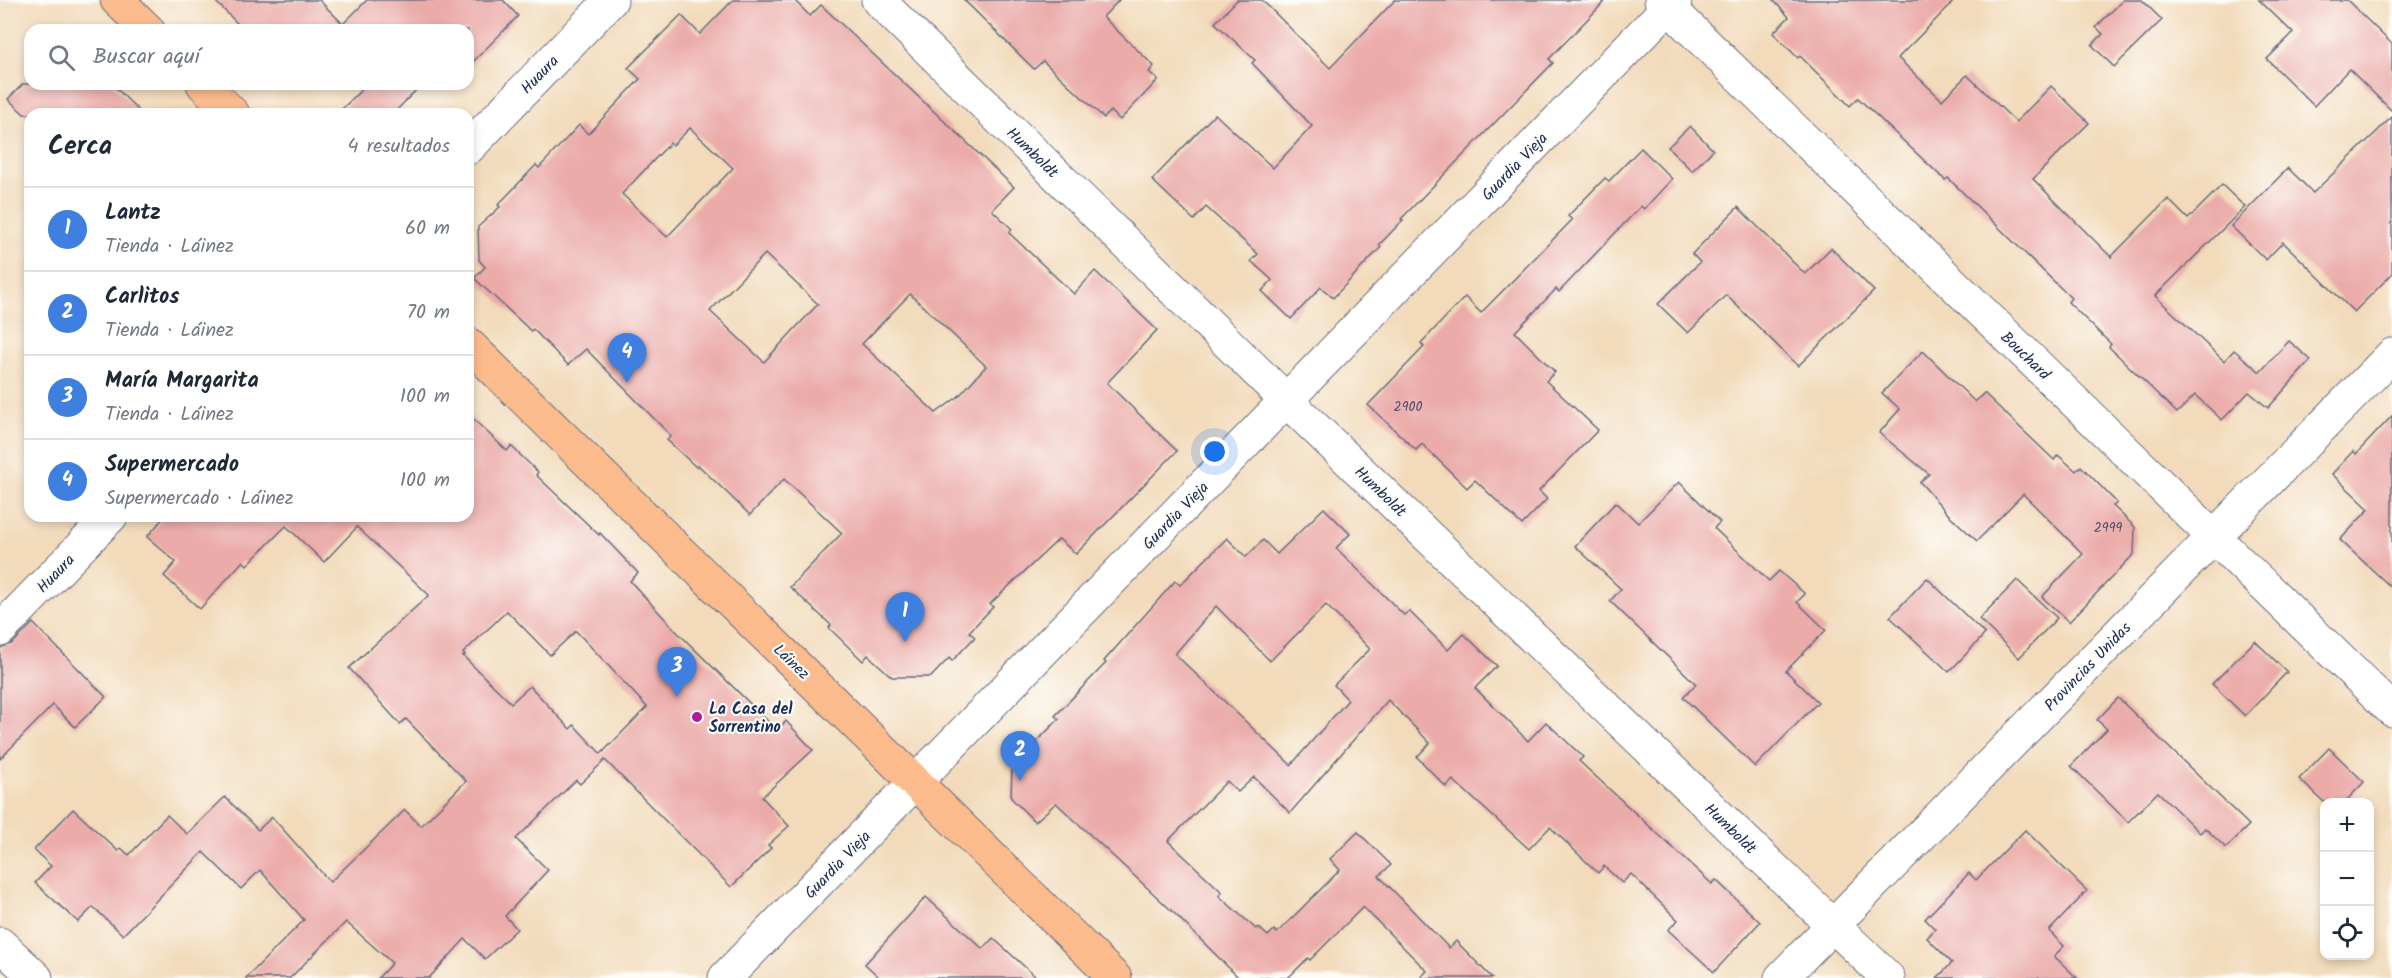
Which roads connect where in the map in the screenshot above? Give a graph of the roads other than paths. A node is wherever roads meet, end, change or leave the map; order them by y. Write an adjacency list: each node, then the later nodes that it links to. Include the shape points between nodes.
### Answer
1 (117, 0): 5 (main road)
2 (611, 0): 8 (street, Huaura)
3 (878, 0): 11 (street, Humboldt)
4 (1668, 2): 11 (street, Guardia Vieja); 13 (street, Bouchard)
5 (142, 24)
6 (209, 90): 7 (main road)
7 (227, 108)
8 (474, 142)
9 (474, 350): 16 (main road, Láinez)
10 (2392, 355): 13 (street, Provincias Unidas)
11 (1287, 400): 16 (street, Guardia Vieja); 17 (street, Humboldt)
12 (105, 522): 14 (street, Huaura)
13 (2213, 537): 15 (street, Bouchard); 17 (street, Provincias Unidas)
14 (0, 630)
15 (2392, 710)
16 (916, 782): 20 (street, Guardia Vieja); 21 (main road, Láinez)
17 (1833, 927): 22 (street, Provincias Unidas); 23 (street, Humboldt)
18 (0, 944): 19 (street)
19 (36, 978)
20 (725, 978)
21 (1115, 978)
22 (1781, 978)
23 (1888, 978)

